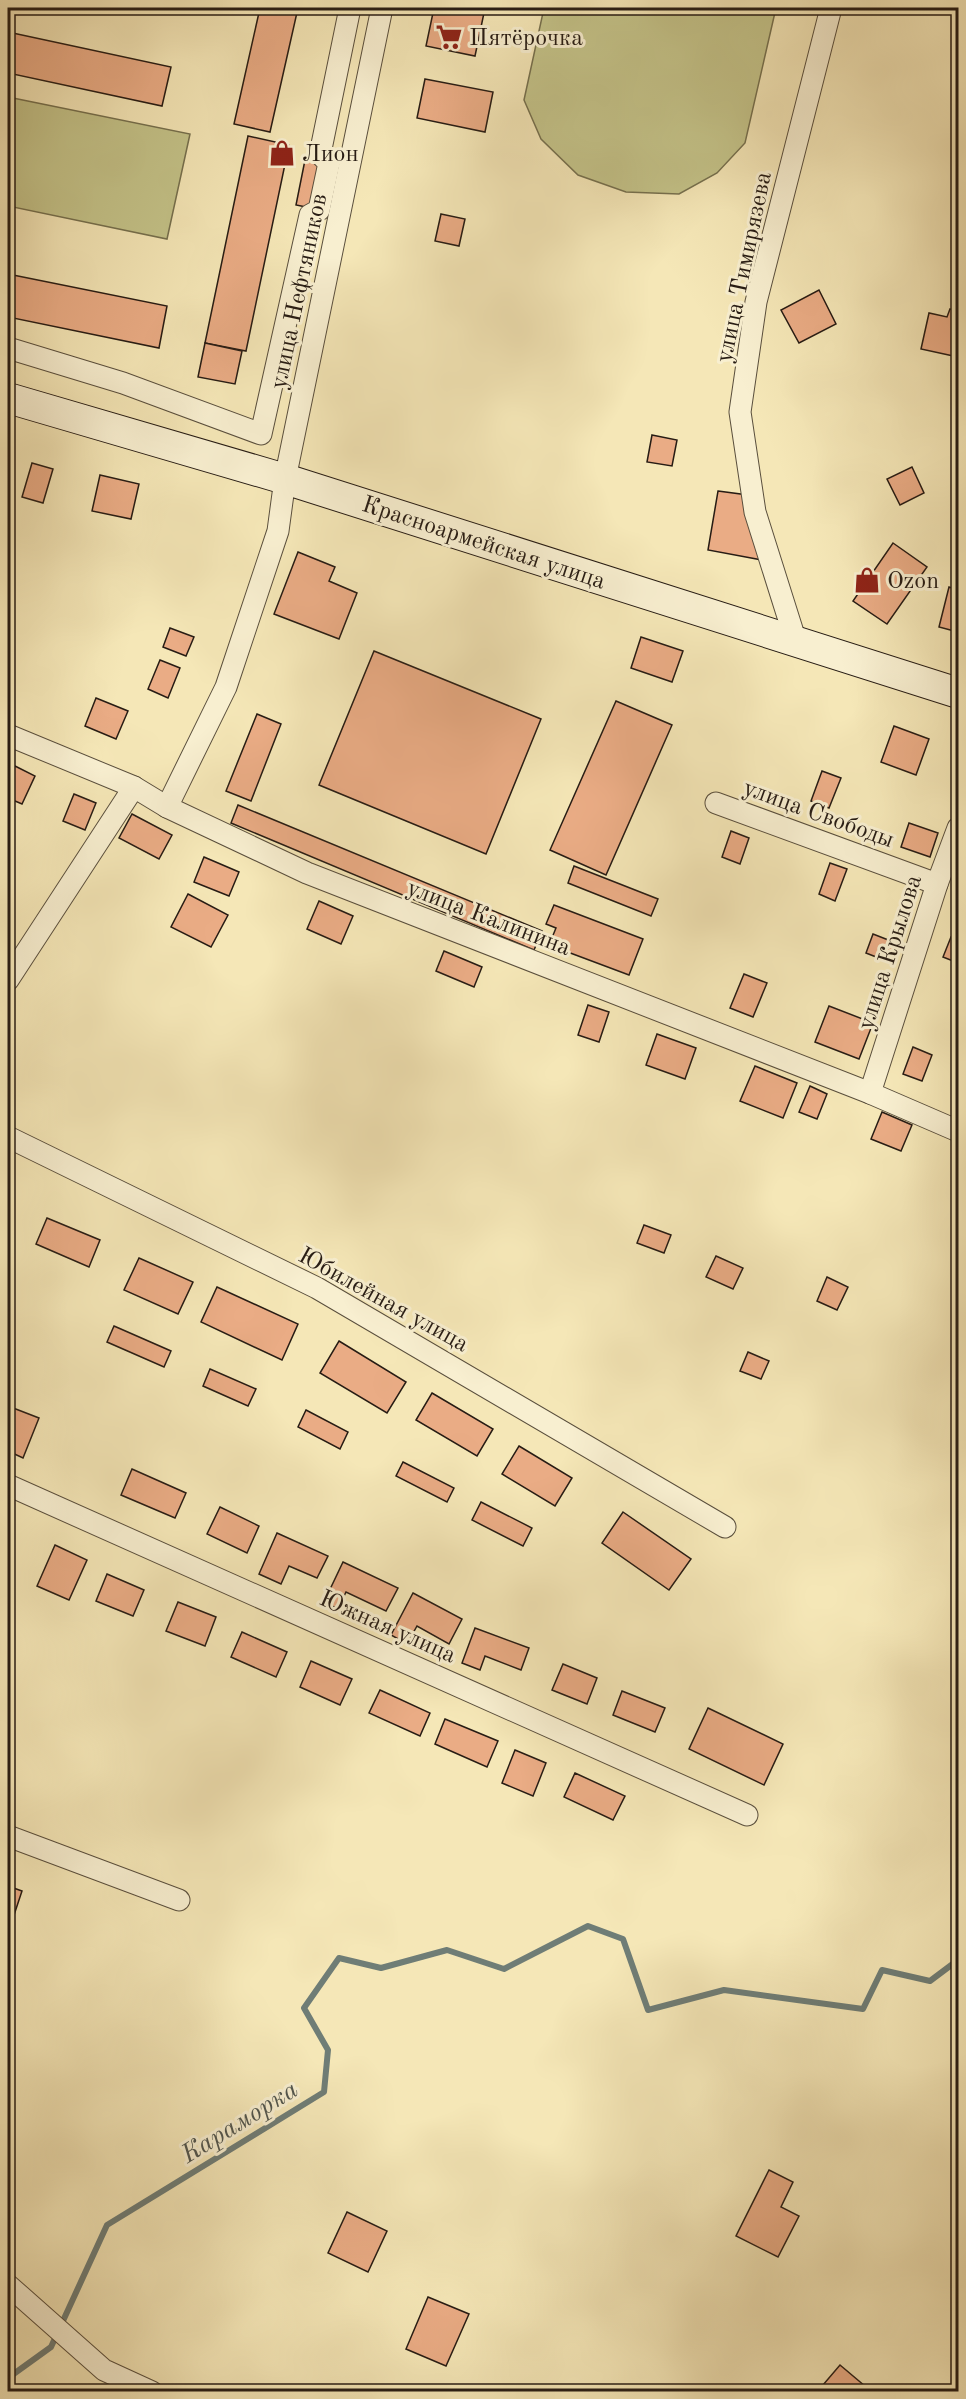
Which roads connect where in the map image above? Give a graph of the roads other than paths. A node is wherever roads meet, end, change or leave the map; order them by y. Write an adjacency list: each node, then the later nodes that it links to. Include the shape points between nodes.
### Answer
1 (350, 8): 4 (street, via 320,154 329,163 319,210 310,215 261,434 123,383)
2 (382, 8): 6 (street, улица Нефтяников)
3 (831, 8): 7 (street, улица Тимирязева, via 756,302 740,412 754,512)
4 (8, 348)
5 (8, 398): 6 (street, Красноармейская улица)
6 (285, 479): 7 (street, Красноармейская улица); 12 (street, улица Нефтяников, via 278,531 226,687)
7 (796, 642): 8 (street, Красноармейская улица)
8 (958, 693)
9 (8, 735): 10 (street, улица Калинина)
10 (134, 788): 12 (street, улица Калинина); 15 (street)
11 (716, 803): 14 (street, улица Свободы)
12 (167, 807): 16 (street, улица Калинина, via 307,873)
13 (958, 828): 14 (street, улица Крылова)
14 (937, 884): 16 (street, улица Крылова)
15 (8, 980)
16 (870, 1093): 17 (street, улица Калинина)
17 (958, 1131)
18 (8, 1137): 20 (street, Юбилейная улица, via 317,1288)
19 (8, 1485): 21 (street, Южная улица)
20 (725, 1527)
21 (747, 1815)
22 (8, 1836): 23 (street)
23 (179, 1900)
24 (12, 2288): 25 (street, via 104,2370)
25 (152, 2391)

